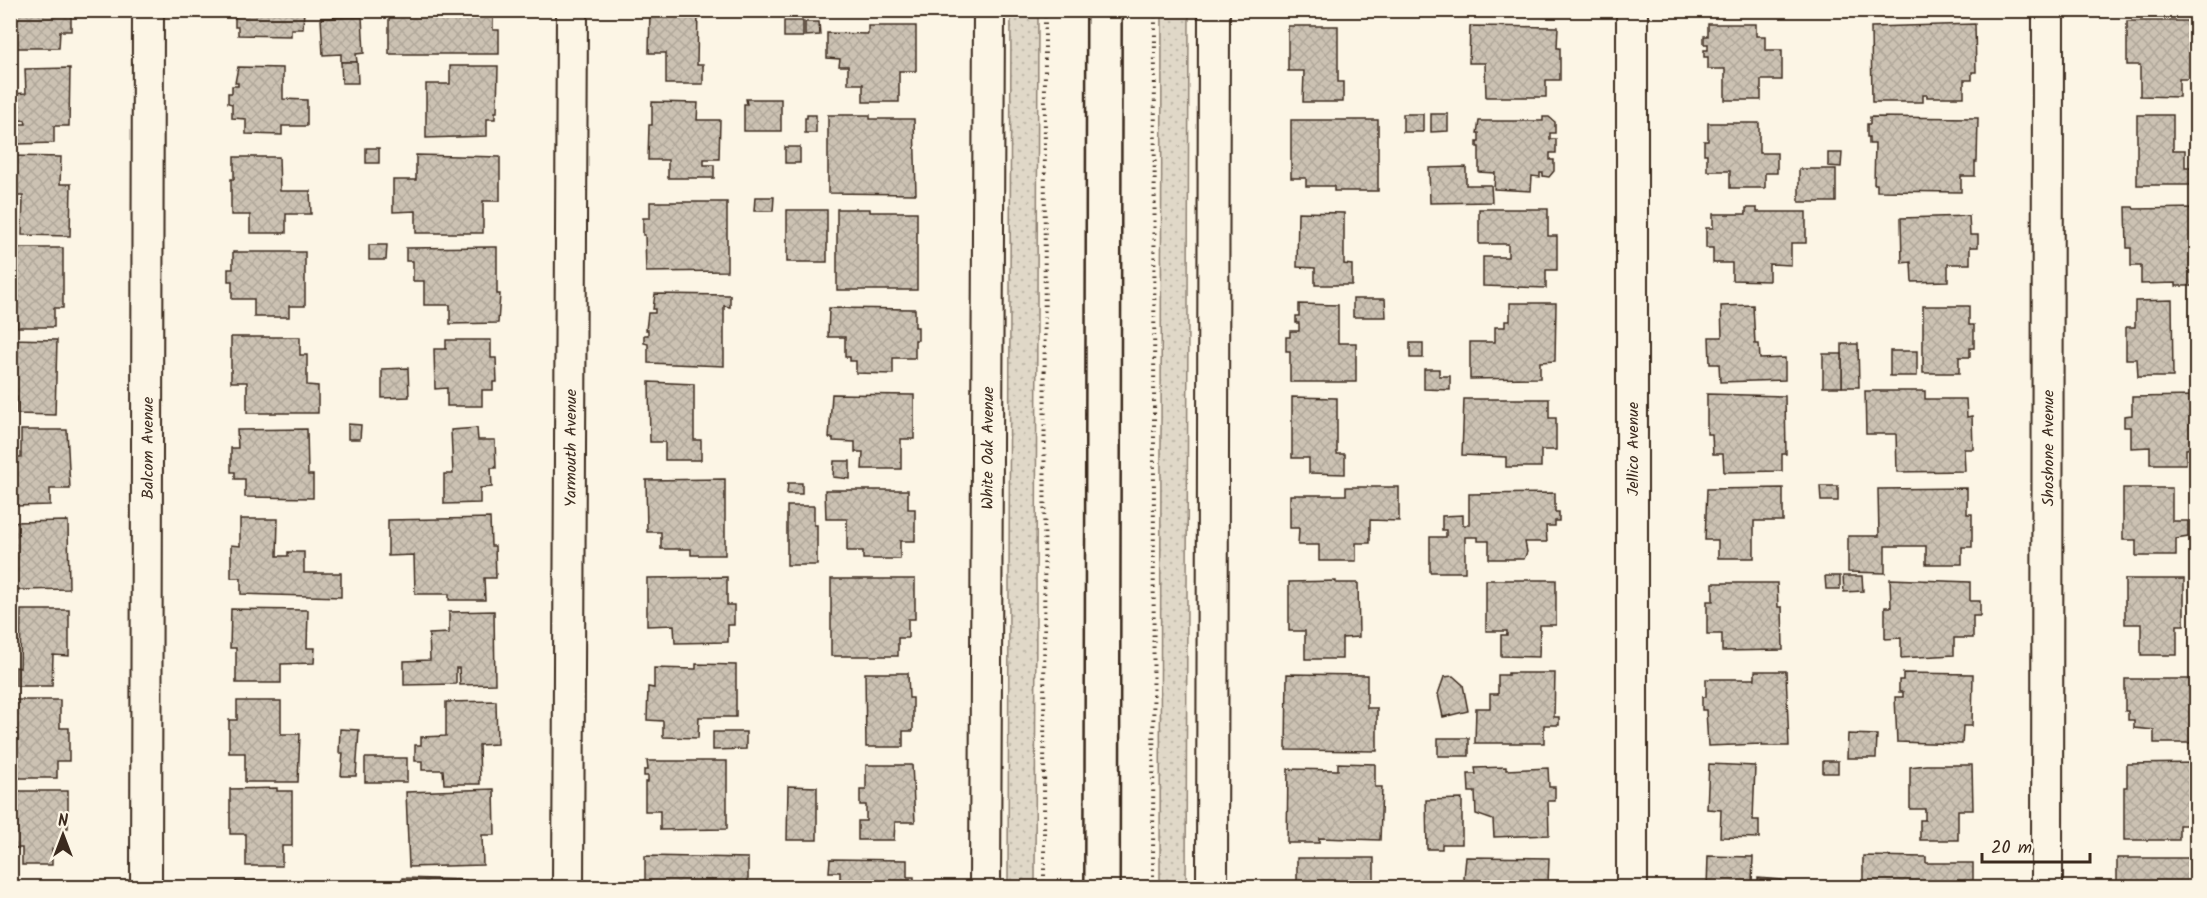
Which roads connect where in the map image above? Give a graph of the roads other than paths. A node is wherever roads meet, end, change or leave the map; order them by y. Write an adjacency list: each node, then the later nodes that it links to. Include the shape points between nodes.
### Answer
1 (148, 10): 8 (street, Balcom Avenue)
2 (572, 10): 9 (street, Yarmouth Avenue)
3 (989, 10): 10 (street, White Oak Avenue)
4 (1104, 10): 11 (main road)
5 (1214, 10): 12 (street)
6 (1632, 10): 13 (street, Jellico Avenue)
7 (2048, 10): 14 (street, Shoshone Avenue)
8 (146, 888)
9 (568, 888)
10 (985, 888)
11 (1102, 888)
12 (1212, 888)
13 (1632, 888)
14 (2047, 888)

